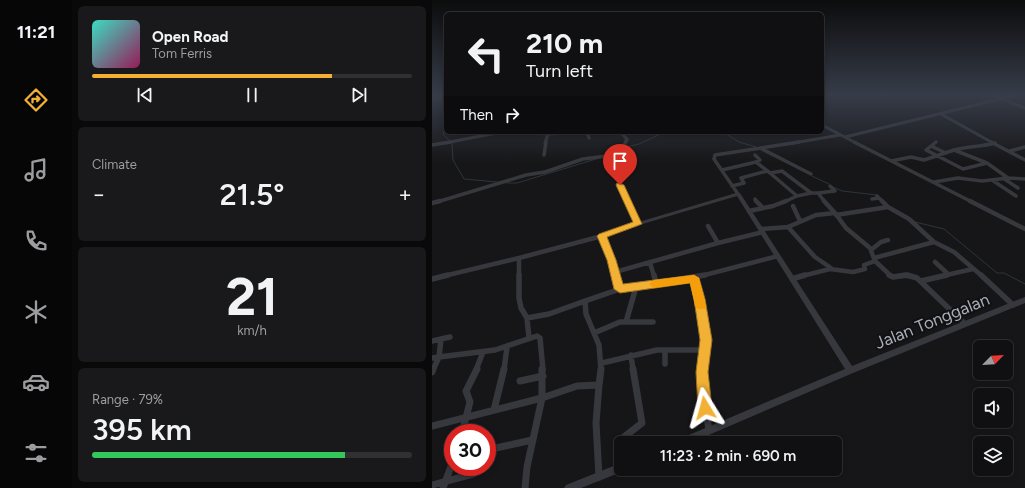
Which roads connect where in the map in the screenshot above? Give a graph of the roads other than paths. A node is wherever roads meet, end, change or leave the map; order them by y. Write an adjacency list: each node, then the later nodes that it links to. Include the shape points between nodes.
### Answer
1 (925, 118): 11 (street)
2 (948, 118): 15 (street)
3 (824, 126): 9 (street)
4 (473, 134): 10 (street)
5 (489, 134): 10 (street)
6 (548, 134): 24 (street, via 544,144)
7 (588, 134): 12 (street)
8 (622, 134): 31 (street, via 627,139)
9 (840, 135): 11 (street); 20 (street)
10 (472, 137): 16 (street)
11 (845, 137): 28 (street)
12 (589, 138)
13 (936, 142): 17 (street)
14 (961, 143): 18 (street)
15 (995, 143): 18 (street, via 978,148); 22 (street)
16 (432, 145)
17 (931, 146): 23 (street); 26 (street, via 925,149)
18 (969, 147): 21 (street)
19 (1025, 147): 22 (street)
20 (760, 148): 32 (street, via 715,155 714,159); 34 (street)
21 (954, 150): 23 (street); 30 (street)
22 (1010, 151): 27 (street)
23 (946, 152): 26 (street)
24 (544, 155)
25 (755, 155): 29 (street, via 760,160)
26 (937, 156): 28 (street, via 924,160 911,157); 30 (street, via 963,169)
27 (1025, 160)
28 (891, 161): 38 (street)
29 (756, 162): 32 (street); 33 (street)
30 (987, 163): 35 (street)
31 (614, 168): 49 (street, via 607,156 593,157 541,174 526,175); 56 (street)
32 (722, 170): 39 (street)
33 (769, 172): 39 (street, via 741,178 744,183); 42 (street, via 782,171); 45 (street)
34 (811, 174)
35 (1005, 178): 36 (street); 37 (street); 41 (street, via 1018,188)
36 (1025, 178)
37 (992, 180): 38 (street, via 958,178); 41 (street)
38 (933, 182): 59 (street)
39 (732, 186): 44 (street)
40 (830, 186): 43 (street, via 835,191)
41 (1008, 190): 46 (street)
42 (811, 193): 43 (street); 45 (street)
43 (818, 193): 54 (street)
44 (738, 194): 53 (street); 56 (street)
45 (797, 196): 52 (street)
46 (1016, 196)
47 (755, 199): 52 (street)
48 (872, 199): 51 (street, via 878,197)
49 (432, 203)
50 (793, 206): 55 (street)
51 (888, 207): 54 (street); 63 (street, via 909,219)
52 (763, 208): 53 (street)
53 (749, 211): 60 (street)
54 (836, 214): 55 (street, via 816,215); 65 (street, via 846,228)
55 (800, 221): 58 (street)
56 (637, 224): 61 (street)
57 (708, 226): 64 (street)
58 (788, 227): 60 (street); 71 (street, via 815,257)
59 (1025, 229)
60 (762, 231): 64 (street); 66 (street)
61 (602, 236): 67 (street); 73 (street)
62 (888, 240): 65 (street)
63 (934, 242): 68 (street); 72 (street, via 947,247)
64 (718, 244): 73 (street)
65 (871, 250): 68 (street)
66 (778, 256): 75 (street); 77 (street)
67 (519, 258): 76 (street); 85 (street, via 519,298)
68 (874, 260): 71 (street, via 864,265 865,269 853,272); 78 (street, via 892,276 907,275)
69 (935, 262): 74 (street)
70 (650, 263): 79 (street)
71 (831, 268): 77 (street)
72 (972, 269): 74 (street); 84 (street)
73 (615, 272): 81 (street)
74 (948, 274): 78 (street)
75 (694, 278): 79 (street); 95 (street, via 700,299)
76 (432, 279)
77 (792, 279): 103 (street)
78 (921, 281): 88 (street)
79 (656, 284): 80 (street)
80 (636, 286): 81 (street); 86 (street)
81 (620, 289): 83 (street)
82 (1025, 300): 84 (street, Jalan Tonggalan)
83 (584, 301): 85 (street, via 549,314); 89 (street, via 586,318)
84 (1013, 305): 88 (street, Jalan Tonggalan)
85 (527, 318): 91 (street)
86 (626, 322): 87 (street); 89 (street)
87 (653, 322)
88 (964, 323): 103 (street, Jalan Tonggalan)
89 (594, 333): 101 (street)
90 (450, 336): 92 (street)
91 (529, 338): 94 (street); 105 (street, via 540,338)
92 (441, 339): 93 (street); 99 (street)
93 (432, 341)
94 (507, 347): 97 (street); 109 (street)
95 (705, 350): 96 (street); 113 (street, via 702,386)
96 (665, 351): 98 (street); 102 (street)
97 (483, 352): 99 (street); 110 (street, via 466,390 470,402)
98 (631, 355): 101 (street); 114 (street, via 642,423)
99 (439, 357): 100 (street); 104 (street)
100 (432, 358)
101 (602, 363): 107 (street)
102 (665, 364)
103 (850, 370): 113 (street, Jalan Tonggalan)
104 (432, 372)
105 (543, 376): 106 (street); 108 (street)
106 (520, 381)
107 (599, 385): 108 (street, via 570,389); 120 (street, via 596,423)
108 (542, 398): 109 (street); 116 (street)
109 (494, 410): 110 (street)
110 (467, 417): 111 (street); 112 (street)
111 (465, 424)
112 (432, 426)
113 (709, 430): 115 (street, Jalan Tonggalan)
114 (625, 436)
115 (696, 436)
116 (532, 440): 117 (street); 124 (street)
117 (496, 448)
118 (614, 471): 120 (street)
119 (468, 476): 122 (street)
120 (599, 477): 123 (street)
121 (432, 484): 122 (street)
122 (444, 485)
123 (575, 487)
124 (525, 488)

